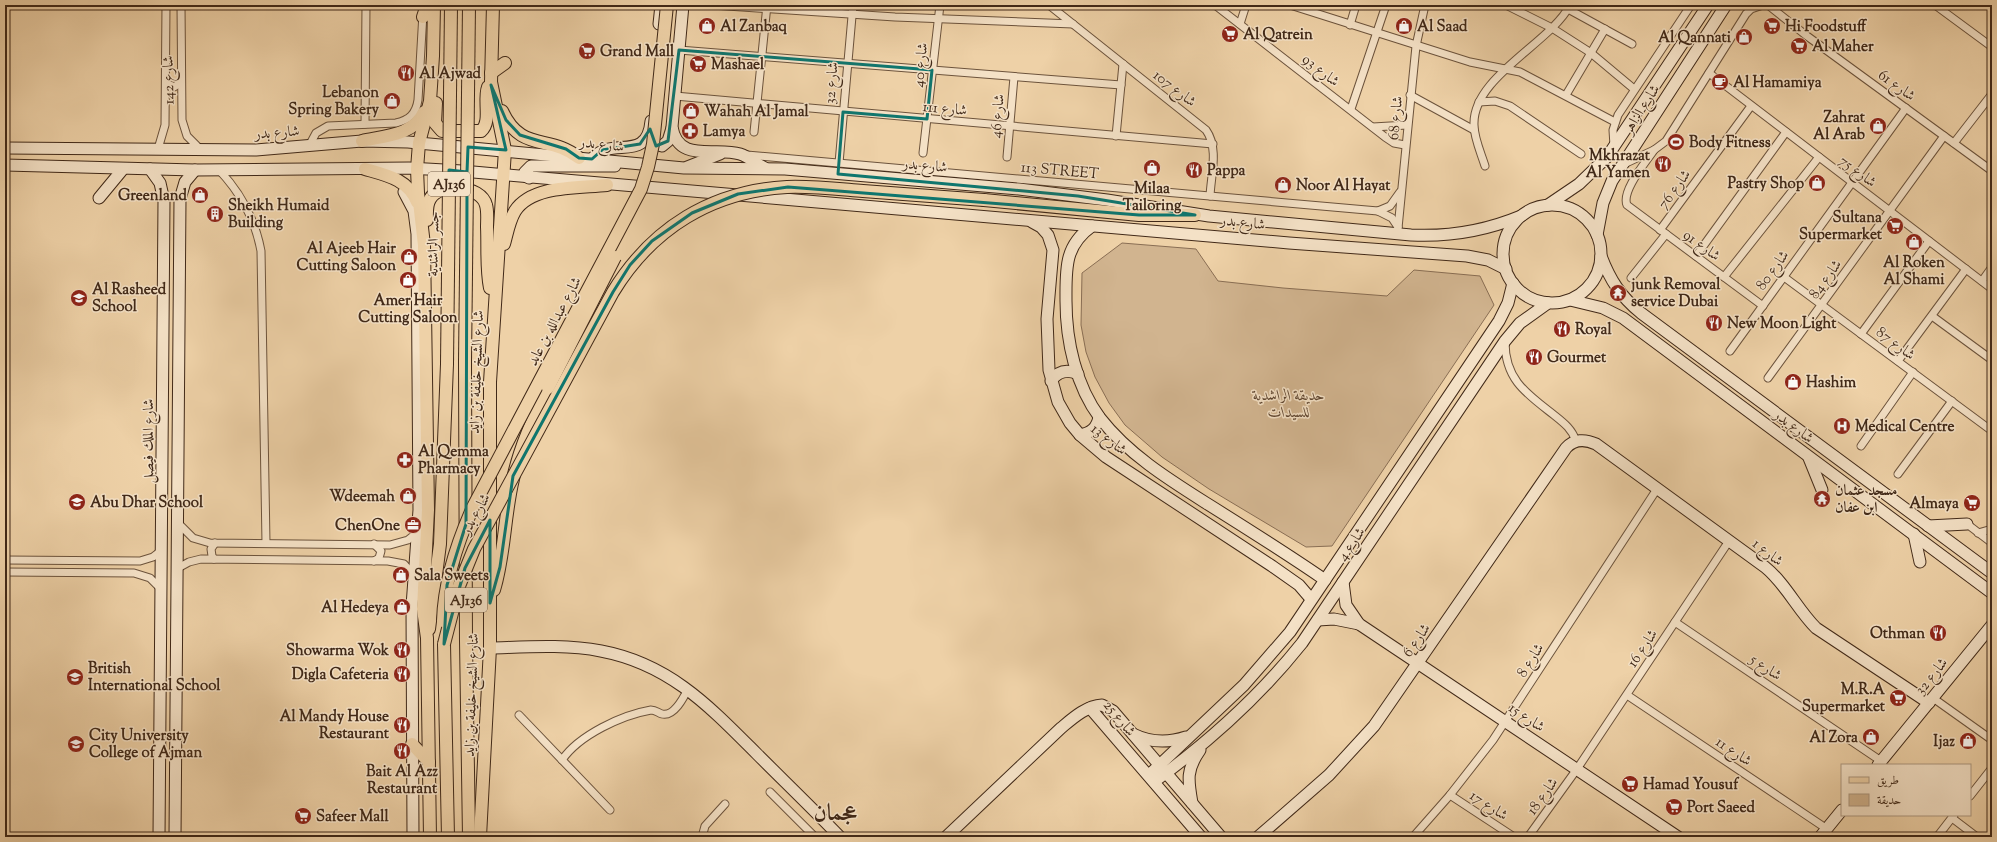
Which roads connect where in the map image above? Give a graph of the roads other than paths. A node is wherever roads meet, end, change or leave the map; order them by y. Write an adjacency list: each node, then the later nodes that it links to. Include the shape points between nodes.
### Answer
1 (166, 5): 61 (street, شارع 142)
2 (181, 5): 60 (street, شارع 142)
3 (366, 5): 76 (street)
4 (427, 5): 33 (main road)
5 (434, 5): 43 (main road, شارع الشيخ خليفة بن زايد)
6 (451, 5): 167 (main road, جسر الراشدية / AJ136, bridge)
7 (469, 5): 253 (main road, شارع الشيخ خليفة بن زايد / AJ136, bridge, via 465,362)
8 (493, 5): 59 (main road, شارع الشيخ خليفة بن زايد)
9 (661, 5): 81 (street)
10 (668, 5): 216 (main road, شارع عبدالله بن عابد, bridge, via 651,156 645,178 631,210 467,520 447,585)
11 (674, 5): 210 (main road, شارع عبدالله بن عابد, bridge, via 660,136 651,182 639,212 529,428 510,492 500,567)
12 (683, 5): 47 (street)
13 (712, 5): 30 (street)
14 (853, 5): 34 (street, شارع 32)
15 (940, 5): 35 (street, شارع 40)
16 (1049, 5): 36 (street, شارع 107)
17 (1215, 5): 37 (street, شارع 93)
18 (1246, 5): 37 (street)
19 (1290, 5): 31 (street)
20 (1356, 5): 39 (street)
21 (1386, 5): 42 (street)
22 (1425, 5): 45 (street, شارع 68)
23 (1506, 5): 40 (street)
24 (1691, 5): 63 (street)
25 (1708, 5): 38 (street, شارع الزاهر)
26 (1726, 5): 48 (street, شارع الزاهر)
27 (1763, 5): 57 (street, via 1751,9 1746,14)
28 (1768, 5): 71 (street, شارع 61)
29 (1935, 5): 46 (street)
30 (766, 7): 34 (street); 51 (street)
31 (1301, 7): 39 (street)
32 (1569, 7): 40 (street); 41 (street)
33 (423, 11): 76 (street, via 418,100 414,113 403,121)
34 (852, 15): 35 (street); 53 (street, شارع 32)
35 (938, 19): 36 (street); 56 (street, شارع 40)
36 (1073, 24): 54 (street, شارع 107)
37 (1240, 24): 72 (street, شارع 93)
38 (1696, 24): 48 (street, via 1690,41 1691,47); 93 (street, شارع الزاهر)
39 (1350, 25): 42 (street)
40 (1552, 28): 49 (street); 55 (street)
41 (1605, 29): 44 (street); 49 (street)
42 (1377, 33): 45 (street); 72 (street)
43 (434, 41): 50 (main road, شارع الشيخ خليفة بن زايد); 59 (main road, via 438,59 434,118 442,131 477,132 484,128 486,92)
44 (1632, 44)
45 (1416, 46): 55 (street, via 1481,65); 65 (street, شارع 68)
46 (1992, 47)
47 (679, 50): 51 (street); 67 (street)
48 (1697, 50): 110 (street, شارع الزاهر)
49 (1591, 53): 63 (street); 66 (street)
50 (433, 56): 87 (main road, via 424,111 417,123 401,132); 88 (main road, شارع الشيخ خليفة بن زايد, via 430,101)
51 (762, 57): 53 (street); 69 (street)
52 (505, 63): 59 (main road)
53 (848, 64): 56 (street); 73 (street, شارع 32)
54 (1124, 64): 62 (street); 90 (street, شارع 107, via 1202,126)
55 (1505, 68): 66 (street, via 1527,74); 68 (street)
56 (932, 70): 58 (street); 74 (street, شارع 40)
57 (1709, 73): 70 (street, شارع 75); 98 (street, via 1671,134)
58 (1014, 77): 62 (street); 80 (street, شارع 46)
59 (491, 80): 97 (main road, شارع الشيخ خليفة بن زايد); 105 (main road, via 506,120 520,135 534,142 566,149)
60 (180, 83): 61 (street, via 174,87); 96 (street, شارع 142, via 183,126 191,141)
61 (166, 84): 95 (street, شارع 142, via 165,125)
62 (1121, 85): 85 (street)
63 (1634, 89): 75 (street)
64 (1992, 94): 89 (street)
65 (1410, 95): 77 (street, شارع 68); 82 (street)
66 (1566, 95): 75 (street)
67 (674, 96): 69 (street, شارع 111); 79 (street)
68 (1479, 102): 82 (street, via 1474,118); 102 (street, via 1495,101 1510,106)
69 (757, 104): 73 (street, شارع 111); 83 (street)
70 (1751, 106): 84 (street, شارع 75); 138 (street, شارع 76)
71 (1906, 108): 86 (street, شارع 61); 124 (street, شارع 80)
72 (1350, 109): 78 (street, شارع 93)
73 (843, 112): 74 (street, شارع 111); 108 (street, شارع 32)
74 (926, 120): 80 (street, شارع 111); 100 (street, شارع 40)
75 (1615, 122): 93 (street)
76 (365, 124): 92 (street, via 324,128 316,133)
77 (1407, 125): 78 (street); 91 (street, شارع 68)
78 (1373, 126): 91 (street, شارع 93, via 1389,140)
79 (672, 127): 81 (street, via 668,141 662,146 652,141); 99 (street, via 676,139 685,148)
80 (1009, 127): 85 (street, شارع 111); 103 (street, شارع 46)
81 (650, 130): 106 (street, via 640,144 602,150)
82 (1474, 130): 111 (street)
83 (754, 132)
84 (1786, 132): 104 (street, شارع 75); 143 (street)
85 (1116, 136): 90 (street, شارع 111)
86 (1944, 136): 89 (street, شارع 61); 132 (street, شارع 84)
87 (362, 141): 88 (street, شارع بدر); 92 (street, شارع بدر)
88 (419, 143): 97 (street, شارع بدر); 116 (main road, شارع الشيخ خليفة بن زايد)
89 (1954, 143): 120 (street, شارع 61)
90 (1213, 144): 127 (street)
91 (1405, 145): 126 (street, شارع 68)
92 (310, 146): 96 (street, شارع بدر, via 256,150)
93 (1614, 147): 129 (street, شارع الزاهر, via 1590,175 1568,193)
94 (5, 148): 95 (street, شارع بدر)
95 (158, 149): 96 (street, شارع بدر)
96 (200, 149)
97 (505, 150): 105 (street, شارع بدر); 121 (main road, شارع الشيخ خليفة بن زايد)
98 (1654, 150): 110 (street); 138 (street, شارع 91, via 1625,198 1626,205)
99 (728, 153): 101 (street); 113 (street)
100 (923, 153)
101 (740, 154): 108 (street, 113 STREET); 117 (street)
102 (1581, 154)
103 (1007, 157)
104 (1819, 157): 124 (street, شارع 75); 151 (street)
105 (579, 158): 106 (street, شارع بدر)
106 (592, 159): 107 (street, شارع بدر)
107 (629, 162): 113 (street, شارع بدر); 123 (street, via 604,168 531,166 525,172)
108 (839, 163): 127 (street, 113 STREET)
109 (5, 165): 112 (street, شارع بدر)
110 (1622, 165): 139 (street, شارع الزاهر, via 1607,192)
111 (1485, 166)
112 (123, 168): 114 (street, شارع بدر); 128 (street)
113 (684, 168): 117 (street, شارع بدر)
114 (150, 169): 118 (street, شارع بدر); 144 (street, شارع الملك فيصل, via 160,183 164,201)
115 (365, 169): 116 (street, شارع بدر); 119 (street, شارع بدر); 122 (main road)
116 (417, 169): 121 (street, شارع بدر); 130 (main road, شارع الشيخ خليفة بن زايد)
117 (768, 169): 133 (street, شارع بدر, via 1018,189)
118 (195, 170): 119 (street, شارع بدر); 145 (street, شارع الملك فيصل, via 185,182 180,198)
119 (219, 170): 191 (street, via 231,182 244,202 256,228 262,262)
120 (1992, 171)
121 (504, 176): 123 (street, شارع بدر); 149 (main road, شارع الشيخ خليفة بن زايد)
122 (393, 178): 130 (main road, via 401,181 412,191); 186 (street, via 411,204 417,226)
123 (529, 178): 125 (street, شارع بدر)
124 (1852, 183): 132 (street, شارع 75); 150 (street, شارع 80)
125 (607, 185): 135 (street, شارع بدر); 149 (main road, via 546,191 528,198 512,216)
126 (1401, 190): 131 (street, via 1390,206); 137 (street, شارع 68)
127 (1210, 196): 131 (street, 113 STREET)
128 (99, 198)
129 (1547, 205): 134 (street); 139 (street, via 1558,205 1578,213 1586,219)
130 (421, 211): 141 (main road, شارع الشيخ خليفة بن زايد)
131 (1378, 211): 137 (street, 113 STREET, via 1392,218)
132 (1890, 211): 140 (street, شارع 75); 159 (street, شارع 84)
133 (1195, 214): 137 (street, شارع بدر); 216 (main road, شارع بدر, bridge, via 1139,214 805,187 771,188 738,194 692,213 664,231 630,265 613,292 474,549 459,586)
134 (1521, 216): 137 (street, شارع بدر, via 1466,233 1438,236); 147 (street, via 1505,239 1503,254)
135 (1030, 220): 136 (street, شارع بدر); 171 (street, شارع 13, via 1045,231 1053,250 1047,319)
136 (1092, 226): 147 (street, شارع بدر, via 1467,256 1488,260); 169 (street, شارع 13, via 1081,234 1074,244 1069,255 1067,275 1066,317 1070,346)
137 (1397, 231)
138 (1663, 232): 143 (street, شارع 91); 152 (street, شارع 76)
139 (1597, 235): 142 (street)
140 (1929, 241): 148 (street, شارع 75); 162 (street)
141 (424, 245): 157 (main road, via 427,236 428,206 433,195 442,190 456,189 478,193 486,205 488,281); 215 (main road, شارع الشيخ خليفة بن زايد, via 428,510 423,609)
142 (1601, 256): 156 (street, via 1595,278 1584,291); 184 (street, شارع بدر, via 1613,284 1633,306)
143 (1696, 256): 151 (street, شارع 91)
144 (163, 263): 145 (street, via 172,258); 194 (street, شارع الملك فيصل)
145 (179, 264): 182 (street, شارع الملك فيصل)
146 (1992, 267): 153 (street)
147 (1506, 269): 154 (street)
148 (1966, 269): 153 (street, شارع 75); 161 (street)
149 (497, 270): 157 (main road, شارع الشيخ خليفة بن زايد)
150 (1784, 276): 159 (street, شارع 87); 160 (street, شارع 80)
151 (1724, 277): 160 (street, شارع 91)
152 (1631, 278)
153 (1982, 281): 155 (street, شارع 75)
154 (1513, 283): 158 (street, via 1525,295 1536,301); 205 (street, شارع 4, via 1508,303 1499,321)
155 (1992, 289)
156 (1570, 300): 158 (street); 178 (street, شارع بدر, via 1603,308 1623,318)
157 (495, 302): 210 (main road, شارع الشيخ خليفة بن زايد, via 490,382)
158 (1548, 303): 163 (street, شارع 4, via 1520,323)
159 (1822, 305): 162 (street, شارع 87); 170 (street, شارع 84)
160 (1763, 306): 164 (street, شارع 80)
161 (1932, 316): 165 (street); 166 (street)
162 (1861, 334): 166 (street, شارع 87)
163 (1505, 341): 176 (street, via 1506,360 1514,379 1527,394 1568,427); 206 (street, شارع 4)
164 (1730, 351)
165 (1992, 360)
166 (1898, 361): 168 (street, شارع 87)
167 (448, 364): 215 (main road, شارع الشيخ خليفة بن زايد / AJ136, via 440,544)
168 (1913, 372): 172 (street, شارع 87); 177 (street)
169 (1078, 374): 171 (street, via 1063,371); 173 (street, شارع 13)
170 (1768, 378)
171 (1051, 381): 175 (street, شارع 13, via 1063,413)
172 (1952, 401): 174 (street, شارع 87); 179 (street)
173 (1099, 417): 175 (street, via 1091,432); 205 (street, شارع 13, via 1119,440 1153,467)
174 (1991, 428)
175 (1080, 435): 209 (street, شارع 13, via 1106,457 1294,582)
176 (1576, 441): 180 (street, شارع 1, via 1584,440 1596,444); 218 (street, شارع 6, via 1566,448)
177 (1861, 446)
178 (1809, 457): 181 (street); 188 (street, شارع بدر)
179 (1898, 474)
180 (1657, 489): 189 (street, شارع 1); 224 (street, شارع 8)
181 (1822, 490)
182 (178, 523): 190 (street, via 193,538); 200 (street, شارع الملك فيصل)
183 (1966, 524): 184 (street); 187 (street)
184 (1928, 526): 203 (street, شارع بدر)
185 (1992, 529): 187 (street)
186 (418, 532): 193 (street, via 403,542 390,545); 204 (street)
187 (1978, 533): 192 (street)
188 (1914, 534): 199 (street); 208 (street, شارع بدر)
189 (1729, 541): 212 (street, شارع 16); 221 (street, شارع 1, via 1773,573 1803,614 1824,634)
190 (215, 543): 191 (street); 195 (street, via 210,549)
191 (266, 543): 193 (street)
192 (1992, 543)
193 (374, 544): 198 (street, via 380,548 380,555)
194 (162, 550): 197 (street, via 153,557 140,561); 207 (street, شارع الملك فيصل)
195 (214, 559): 198 (street); 200 (street, via 194,560)
196 (5, 560): 197 (street)
197 (37, 560): 202 (street)
198 (374, 561): 204 (street, via 399,562)
199 (1920, 562)
200 (178, 568): 249 (street, شارع الملك فيصل)
201 (5, 572): 202 (street)
202 (36, 573): 207 (street, via 134,573 150,578)
203 (1992, 573)
204 (414, 576): 228 (street)
205 (1325, 580): 209 (street, شارع 4)
206 (1343, 582): 211 (street, شارع 4); 213 (street, شارع 15, via 1346,604)
207 (161, 590): 248 (street, شارع الملك فيصل)
208 (1992, 593)
209 (1312, 599): 225 (street, شارع 4, via 1290,632 1260,668)
210 (490, 603): 217 (main road, شارع الشيخ خليفة بن زايد)
211 (1318, 620): 213 (street, شارع 15, via 1334,619); 229 (street, شارع 4, via 1272,679)
212 (1675, 622): 220 (street, شارع 16); 232 (street, شارع 5)
213 (1359, 624): 218 (street, شارع 15)
214 (1992, 625): 221 (street, شارع 32)
215 (427, 638): 231 (main road, شارع الشيخ خليفة بن زايد / AJ136)
216 (444, 644): 252 (main road, شارع بدر)
217 (490, 648): 219 (street, via 570,647 602,651 648,665); 240 (main road, شارع الشيخ خليفة بن زايد)
218 (1418, 662): 224 (street, شارع 15); 261 (street, شارع 6, via 1374,726 1345,759 1313,791)
219 (688, 689): 230 (street, via 681,702 668,714 651,710 623,718 580,742); 258 (street, via 712,709)
220 (1627, 695): 235 (street, شارع 16); 246 (street, شارع 11)
221 (1931, 700): 227 (street); 232 (street, شارع 32)
222 (1090, 708): 226 (street, شارع 25, via 1102,705 1110,708); 236 (street, شارع 25); 259 (street, via 1062,728)
223 (519, 715): 230 (street)
224 (1506, 721): 235 (street, شارع 15); 238 (street, شارع 8)
225 (1196, 732): 226 (street, via 1178,740 1164,742 1149,740); 234 (street, شارع 4, via 1173,750)
226 (1131, 733): 234 (street, شارع 25)
227 (1992, 740)
228 (412, 744): 231 (main road); 250 (street)
229 (1204, 745): 234 (street, شارع 4); 242 (street, via 1188,774)
230 (562, 760): 243 (street)
231 (429, 762): 251 (main road, شارع الشيخ خليفة بن زايد / AJ136)
232 (1880, 763)
233 (1992, 768): 239 (street)
234 (1162, 769): 236 (street, شارع 4); 242 (street, شارع 25)
235 (1578, 769): 264 (street, شارع 18); 265 (street, شارع 15)
236 (1152, 778): 260 (street, شارع 25)
237 (770, 792): 257 (street)
238 (1450, 795): 262 (street, شارع 8); 263 (street, شارع 17)
239 (1971, 795)
240 (482, 796): 254 (main road, شارع الشيخ خليفة بن زايد); 255 (street)
241 (725, 804): 256 (street, via 705,826)
242 (1192, 804): 247 (street, شارع 25)
243 (610, 810)
244 (1841, 811): 246 (street)
245 (1953, 817): 266 (street); 267 (street)
246 (1823, 833)
247 (1222, 836)
248 (160, 837)
249 (175, 837)
250 (413, 837)
251 (430, 837)
252 (448, 837)
253 (469, 837)
254 (480, 837)
255 (486, 837)
256 (702, 837)
257 (815, 837)
258 (840, 837)
259 (946, 837)
260 (1201, 837)
261 (1258, 837)
262 (1412, 837)
263 (1514, 837)
264 (1528, 837)
265 (1678, 837)
266 (1937, 837)
267 (1977, 837)

